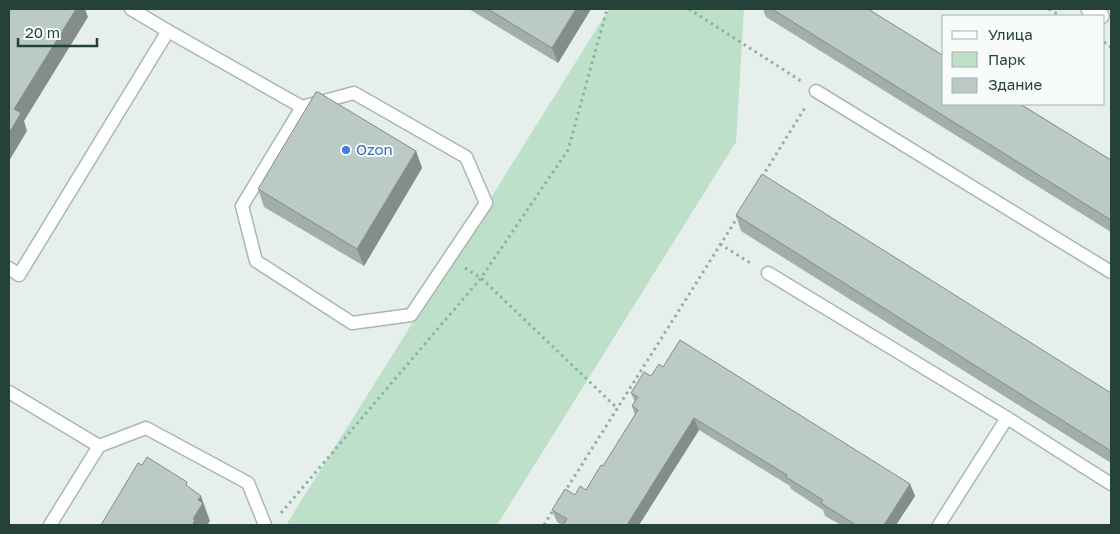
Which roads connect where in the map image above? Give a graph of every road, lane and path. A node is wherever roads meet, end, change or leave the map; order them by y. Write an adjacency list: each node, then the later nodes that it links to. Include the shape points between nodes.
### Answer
1 (131, 9): 4 (lane)
2 (607, 9): 14 (path, via 568,150)
3 (689, 9): 5 (path)
4 (168, 31): 6 (lane); 11 (lane, via 20,275)
5 (816, 91): 7 (path); 12 (lane)
6 (302, 107): 10 (lane, via 354,93 466,157 486,203); 10 (lane, via 242,206 256,261 352,323 412,315)
7 (761, 180)
8 (740, 212): 9 (path)
9 (720, 244): 13 (path); 16 (path)
10 (449, 258): 14 (path)
11 (9, 268)
12 (1111, 272)
13 (768, 273): 17 (lane)
14 (481, 278): 16 (path); 22 (path)
15 (9, 392): 18 (lane)
16 (618, 408): 20 (path)
17 (1007, 418): 19 (lane); 26 (lane)
18 (99, 446): 23 (lane); 24 (lane, via 146,428 248,483)
19 (1111, 484)
20 (560, 500)
21 (554, 508): 25 (path)
22 (278, 518)
23 (50, 525)
24 (264, 525)
25 (544, 525)
26 (939, 525)

